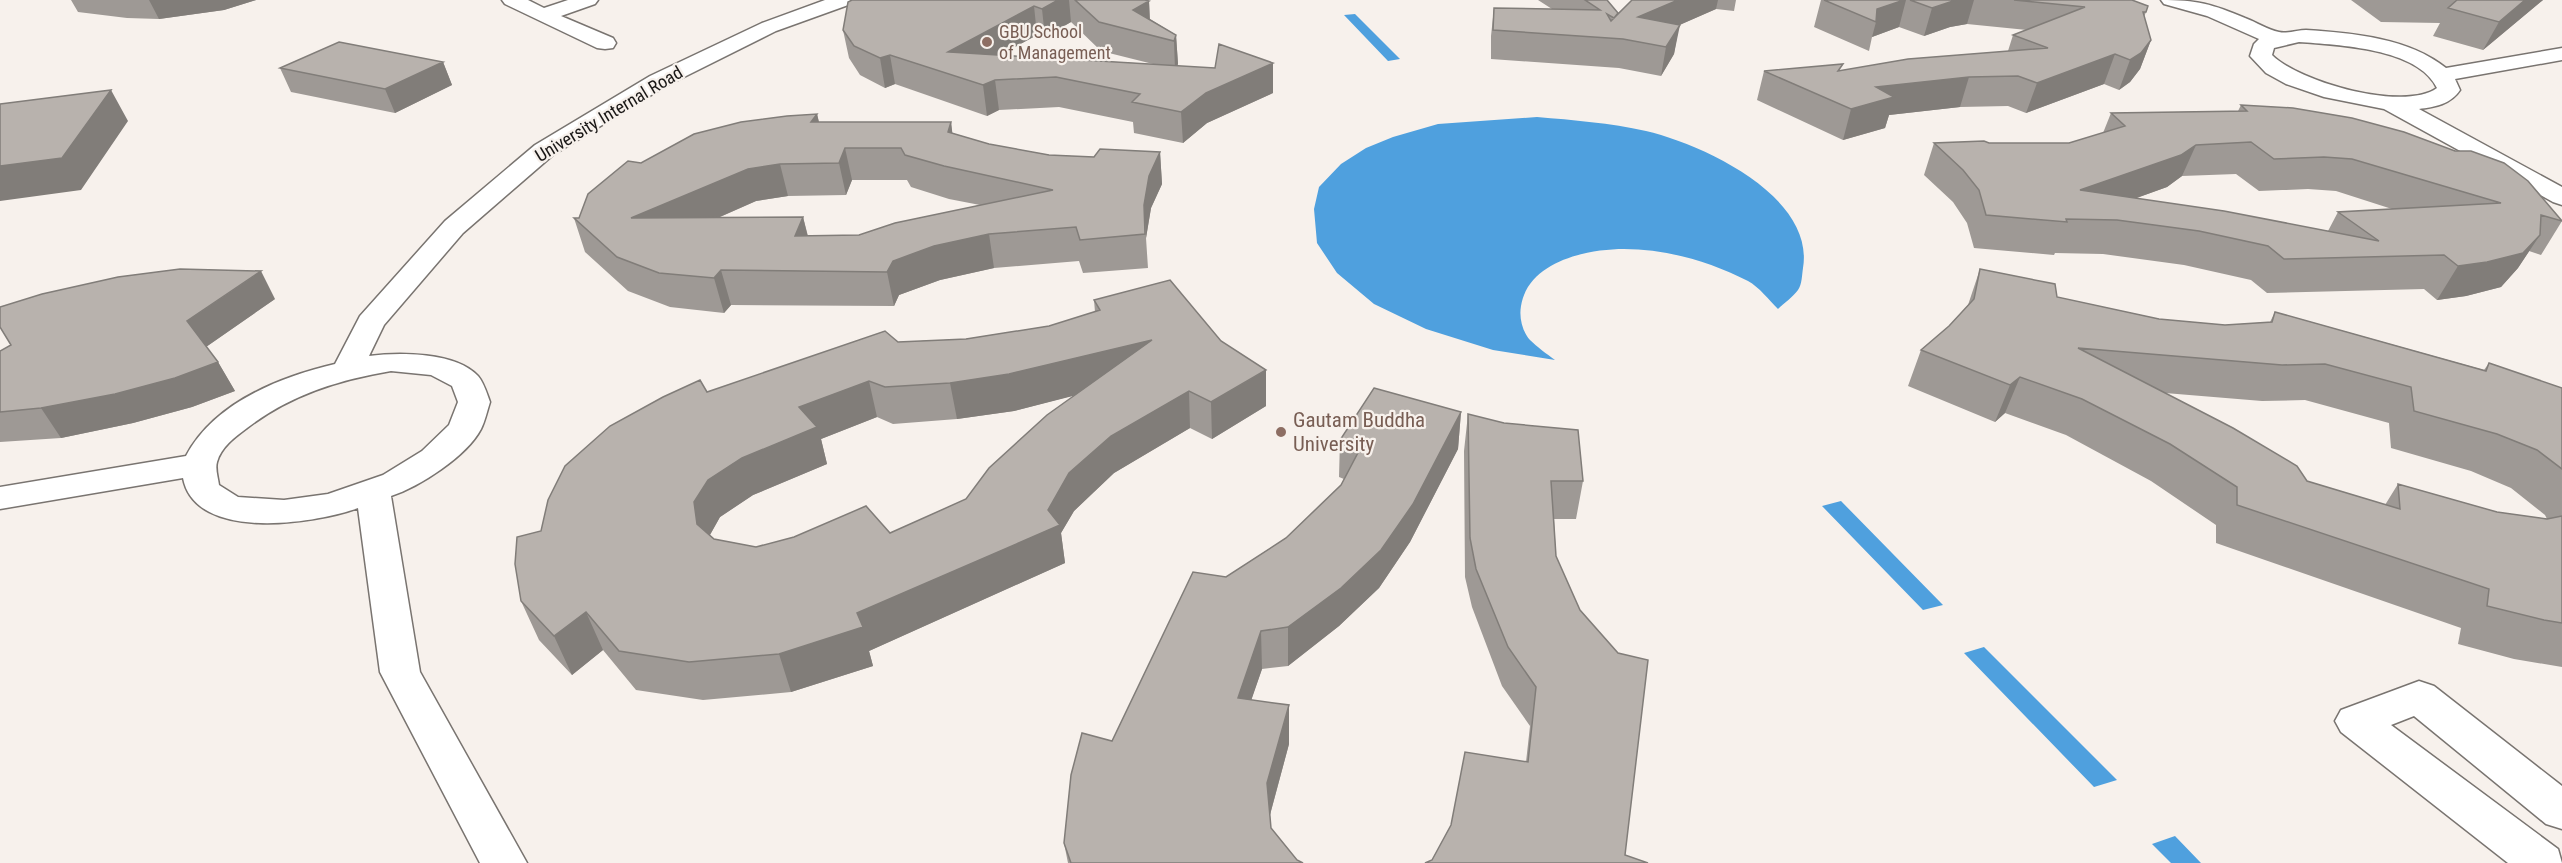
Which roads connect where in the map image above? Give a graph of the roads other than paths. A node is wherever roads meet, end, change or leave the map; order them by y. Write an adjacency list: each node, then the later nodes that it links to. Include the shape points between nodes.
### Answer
1 (513, 0): 5 (lane)
2 (588, 0): 5 (lane)
3 (844, 0): 14 (lane, University Internal Road, via 769,27 658,81 543,150 454,227 370,322)
4 (2171, 0): 6 (lane, via 2214,12)
5 (543, 15): 7 (lane)
6 (2278, 39): 11 (lane, via 2336,38 2374,45 2405,54); 12 (lane, via 2265,44 2261,56 2276,71 2333,93)
7 (604, 43)
8 (2562, 54): 9 (lane)
9 (2523, 61): 10 (lane); 11 (lane)
10 (2562, 71)
11 (2442, 75): 12 (lane, via 2449,90 2435,99 2413,103)
12 (2388, 101): 13 (lane)
13 (2562, 197)
14 (348, 368): 15 (lane, via 310,379 252,406 213,439); 16 (lane, via 391,362 438,366 466,381 474,402 464,429 434,459 394,483)
15 (200, 464): 16 (lane, via 204,490 230,508 284,512 332,505); 17 (lane)
16 (373, 490): 19 (lane, via 400,672)
17 (0, 498)
18 (2562, 811): 20 (lane, via 2419,697 2356,721)
19 (504, 863)
20 (2542, 863)

